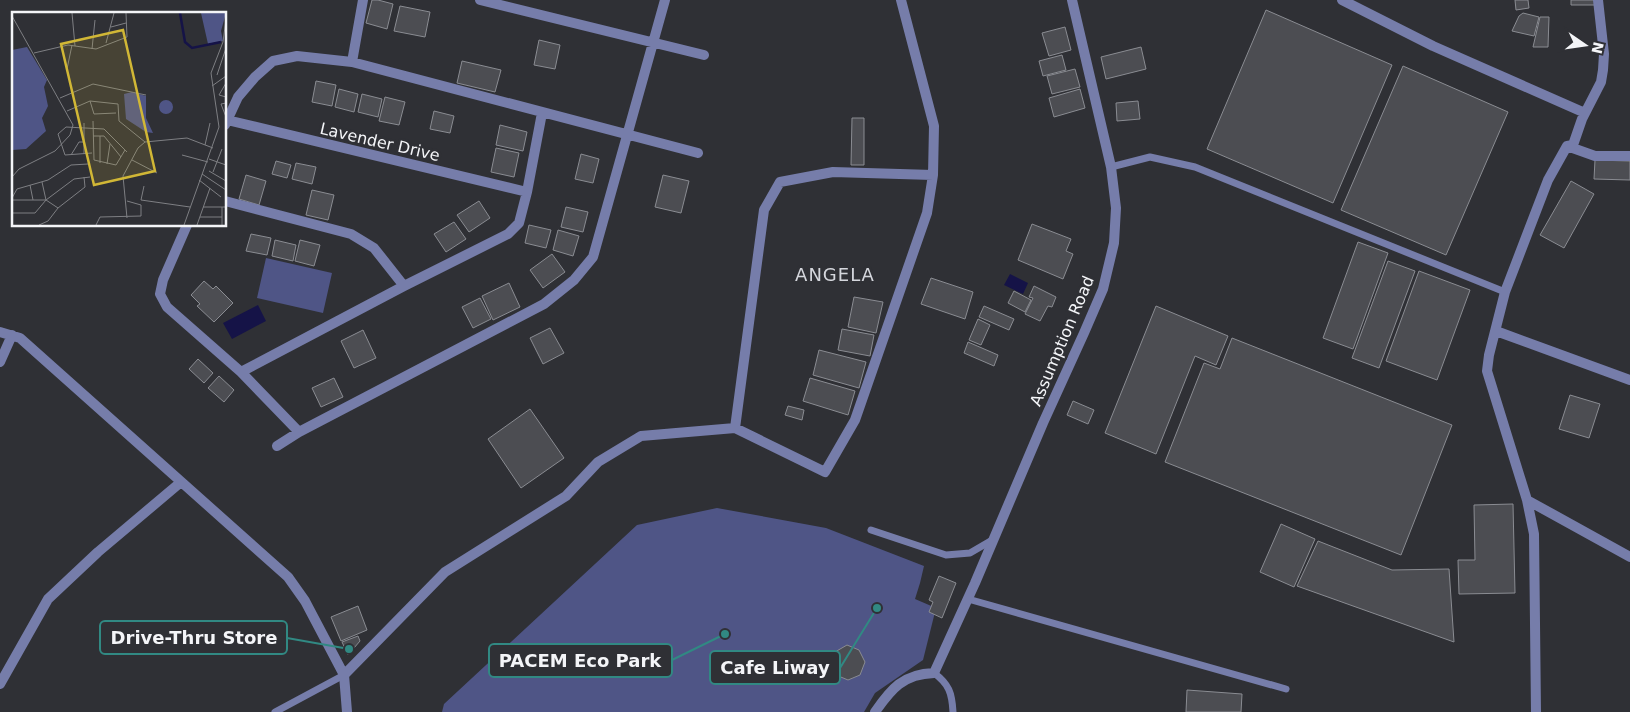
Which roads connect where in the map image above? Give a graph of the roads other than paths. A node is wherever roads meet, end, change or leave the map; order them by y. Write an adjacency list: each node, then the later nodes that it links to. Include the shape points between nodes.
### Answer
1 (363, 0): 11 (street)
2 (480, 0): 8 (street)
3 (665, 0): 9 (street)
4 (901, 0): 20 (street, via 934,126)
5 (1072, 0): 19 (street, Assumption Road)
6 (1342, 0): 13 (street, via 1433,46)
7 (1598, 0): 13 (street, via 1603,70 1601,82)
8 (494, 2): 9 (street)
9 (652, 43): 10 (street); 15 (street)
10 (704, 55)
11 (352, 62): 12 (street); 14 (street, via 297,56 273,61 238,97)
12 (542, 113): 15 (street); 21 (street)
13 (1584, 113): 16 (street, via 1573,145)
14 (226, 122): 21 (street, Lavender Drive)
15 (626, 134): 17 (street); 33 (street, via 593,257 574,280 544,304)
16 (1567, 146): 18 (street, via 1595,156); 25 (street, via 1548,180)
17 (698, 152)
18 (1630, 156)
19 (1111, 167): 25 (lane, via 1150,157 1196,167); 38 (street, Assumption Road, via 1116,208 1114,244 1102,290)
20 (933, 175): 32 (street, via 833,172 780,182 764,210); 32 (street, via 927,213 855,420 825,472)
21 (527, 192): 24 (street, via 519,223 508,234)
22 (226, 202): 24 (street, via 351,234 374,248)
23 (187, 226): 30 (street, via 160,294 167,307)
24 (404, 286): 30 (street)
25 (1505, 292): 26 (street)
26 (1496, 330): 31 (street); 36 (street, via 1487,371)
27 (0, 332): 28 (street)
28 (12, 336): 29 (street); 35 (street, via 20,338)
29 (0, 362)
30 (240, 372): 33 (street)
31 (1630, 380)
32 (735, 428): 42 (street, via 641,436 598,462 566,496 444,572)
33 (299, 432): 34 (street)
34 (277, 446)
35 (181, 482): 42 (street, via 288,577 305,601); 43 (street, via 48,599)
36 (1527, 500): 39 (street); 49 (street, via 1534,534)
37 (871, 530): 38 (lane, via 946,555 970,553)
38 (995, 539): 40 (street, Assumption Road)
39 (1630, 557)
40 (968, 599): 41 (street, Assumption Road); 44 (lane)
41 (934, 673): 47 (street, via 910,676 889,692); 48 (lane, via 948,686)
42 (344, 675): 45 (lane); 46 (street)
43 (0, 684)
44 (1286, 689)
45 (275, 712)
46 (347, 712)
47 (875, 712)
48 (952, 712)
49 (1536, 712)

